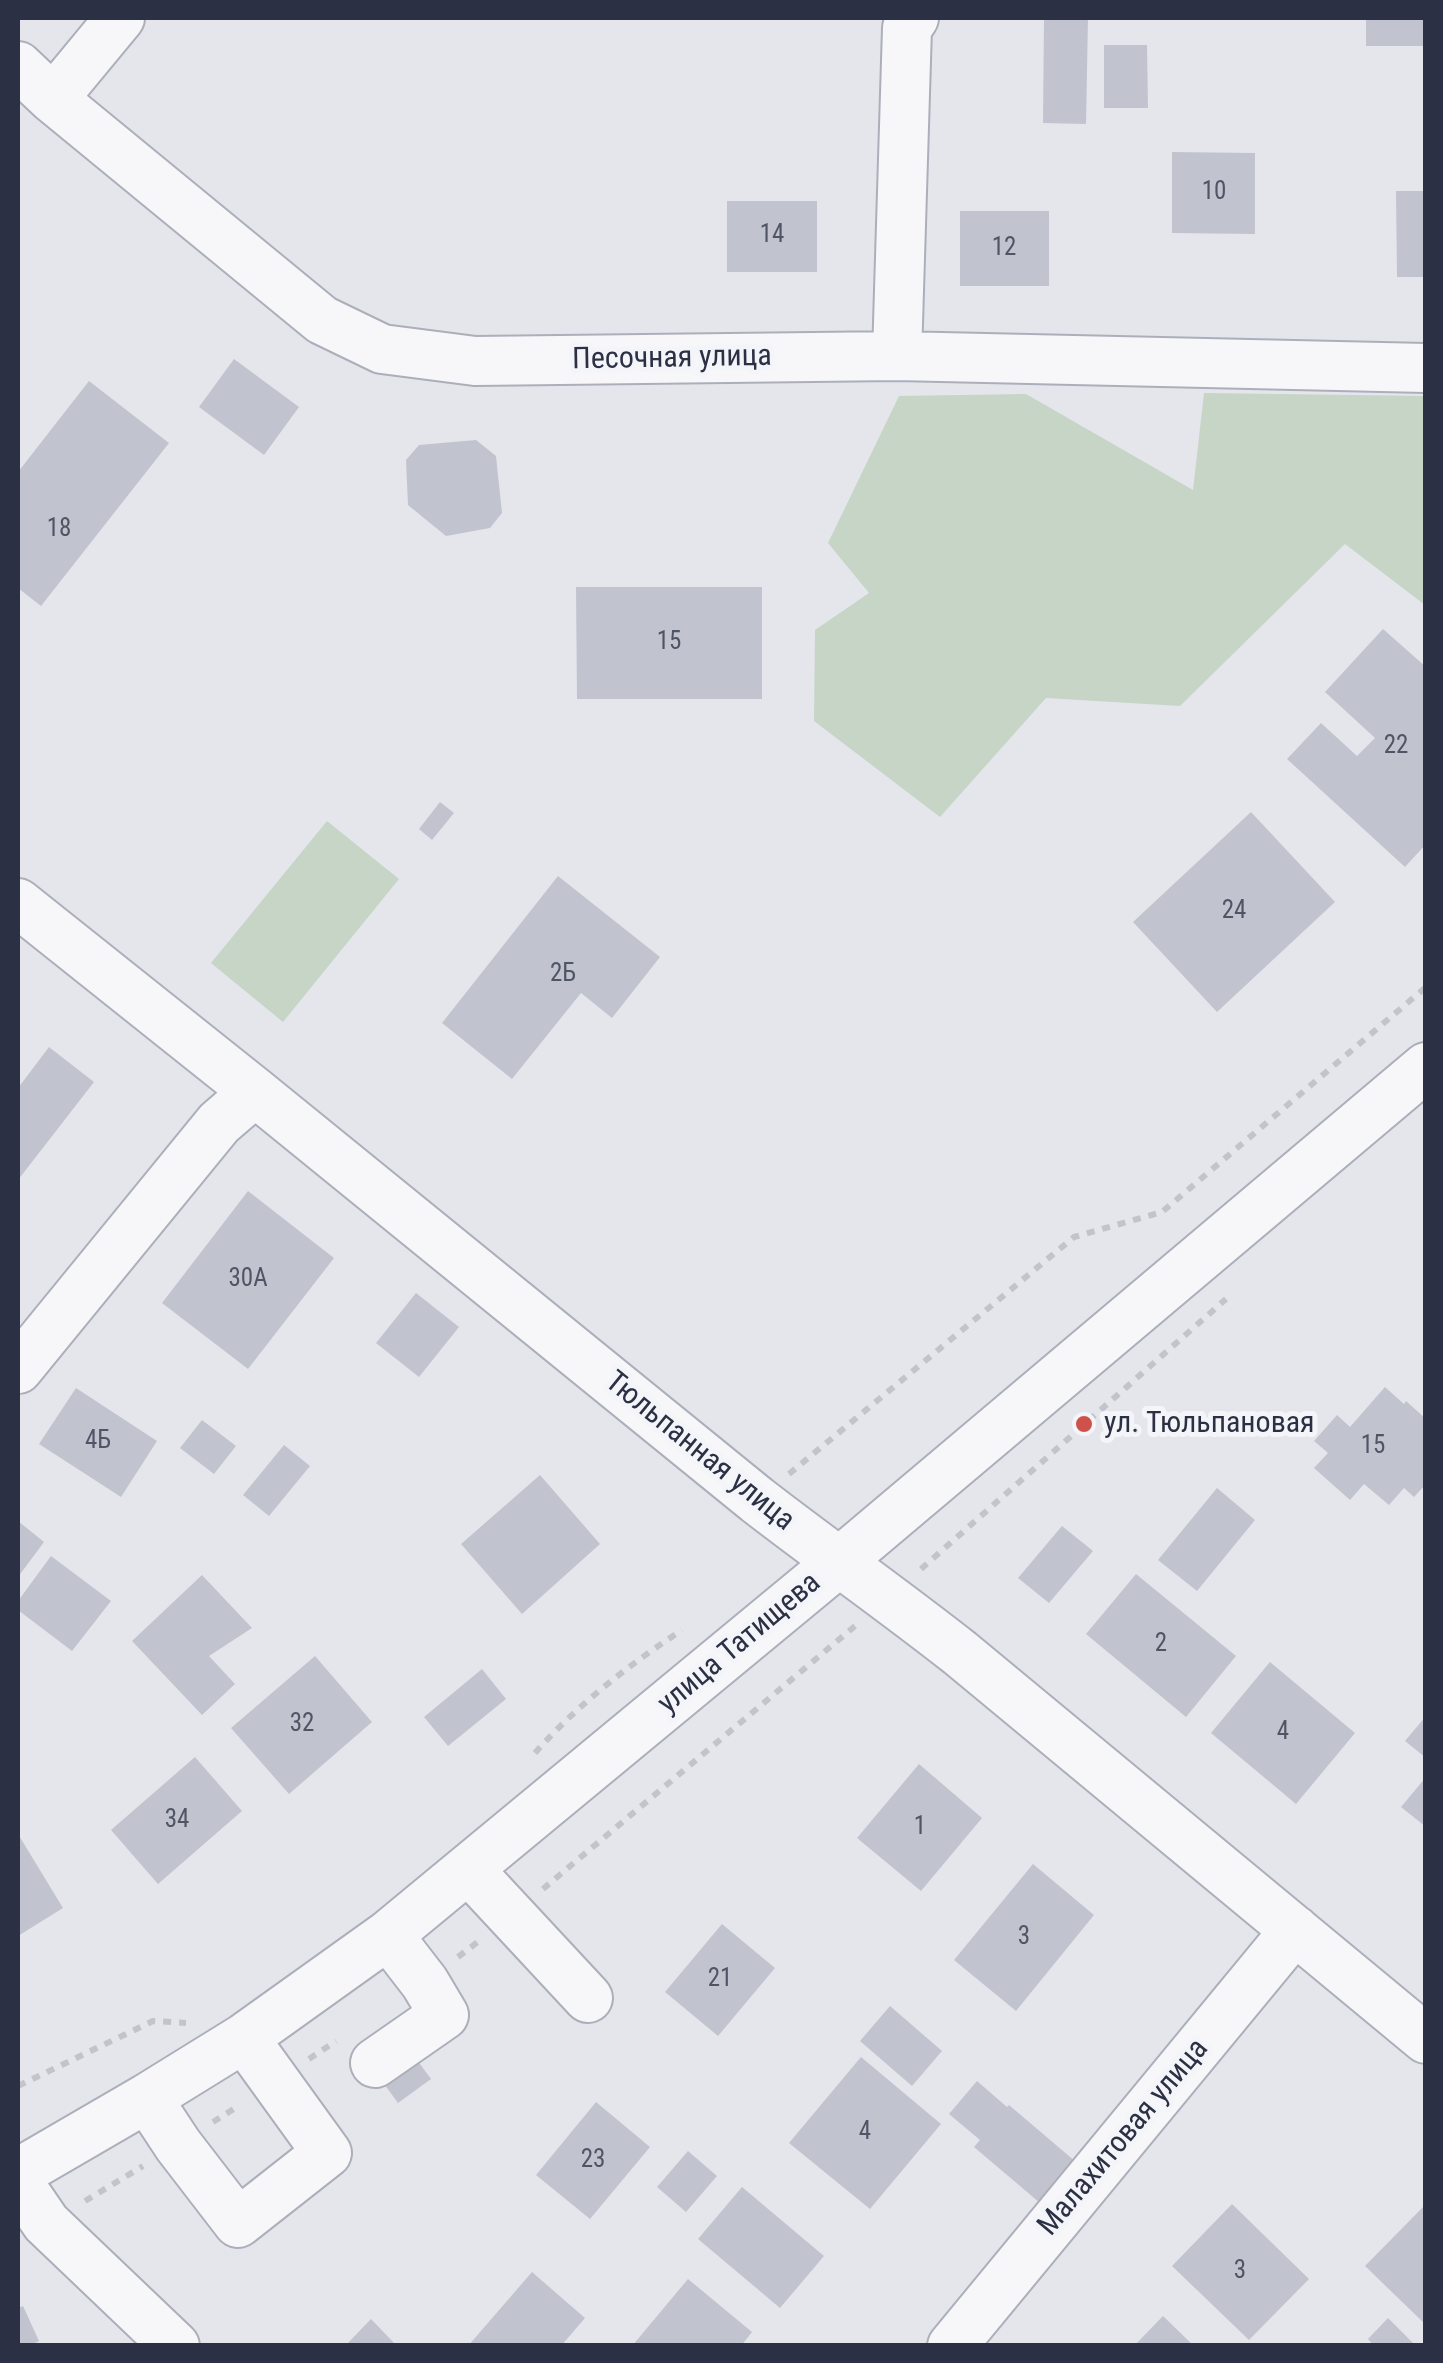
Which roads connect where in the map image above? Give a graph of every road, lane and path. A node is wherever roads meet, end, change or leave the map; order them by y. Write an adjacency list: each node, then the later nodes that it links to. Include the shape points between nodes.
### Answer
1 (120, 18): 4 (street)
2 (914, 18): 5 (street, via 907,28)
3 (18, 66): 4 (street, Песочная улица)
4 (54, 98): 5 (street, Песочная улица, via 322,320 382,350 475,361)
5 (897, 356): 6 (street, Песочная улица)
6 (1426, 368)
7 (18, 903): 10 (street, Тюльпанная улица)
8 (1426, 987): 13 (path, via 1162,1212 1074,1237)
9 (1426, 1067): 14 (street, улица Татищева)
10 (256, 1092): 12 (street, via 219,1122); 13 (street, Тюльпанная улица)
11 (1238, 1288): 15 (path)
12 (18, 1368)
13 (758, 1500): 14 (street, Тюльпанная улица)
14 (838, 1562): 15 (street, Тюльпанная улица); 18 (street, улица Татищева)
15 (890, 1597): 19 (path); 20 (street, Тюльпанная улица)
16 (696, 1621): 17 (path, via 558,1726)
17 (534, 1754)
18 (469, 1870): 19 (street); 21 (street, улица Татищева)
19 (512, 1916): 22 (path); 23 (street)
20 (1295, 1930): 26 (street, Тюльпанная улица); 36 (street, Малахитовая улица)
21 (388, 1935): 22 (street); 25 (street, улица Татищева)
22 (425, 1983): 27 (street, via 444,2015)
23 (588, 1998)
24 (187, 2023): 29 (path, via 154,2021)
25 (244, 2038): 28 (street); 30 (street, улица Татищева)
26 (1426, 2039)
27 (363, 2048): 28 (path)
28 (274, 2082): 31 (path); 31 (street, via 327,2154 238,2223)
29 (18, 2086)
30 (147, 2098): 31 (street); 32 (street, улица Татищева)
31 (178, 2145): 34 (path)
32 (18, 2172)
33 (18, 2182): 34 (street)
34 (46, 2224): 35 (street)
35 (175, 2346)
36 (952, 2346)

